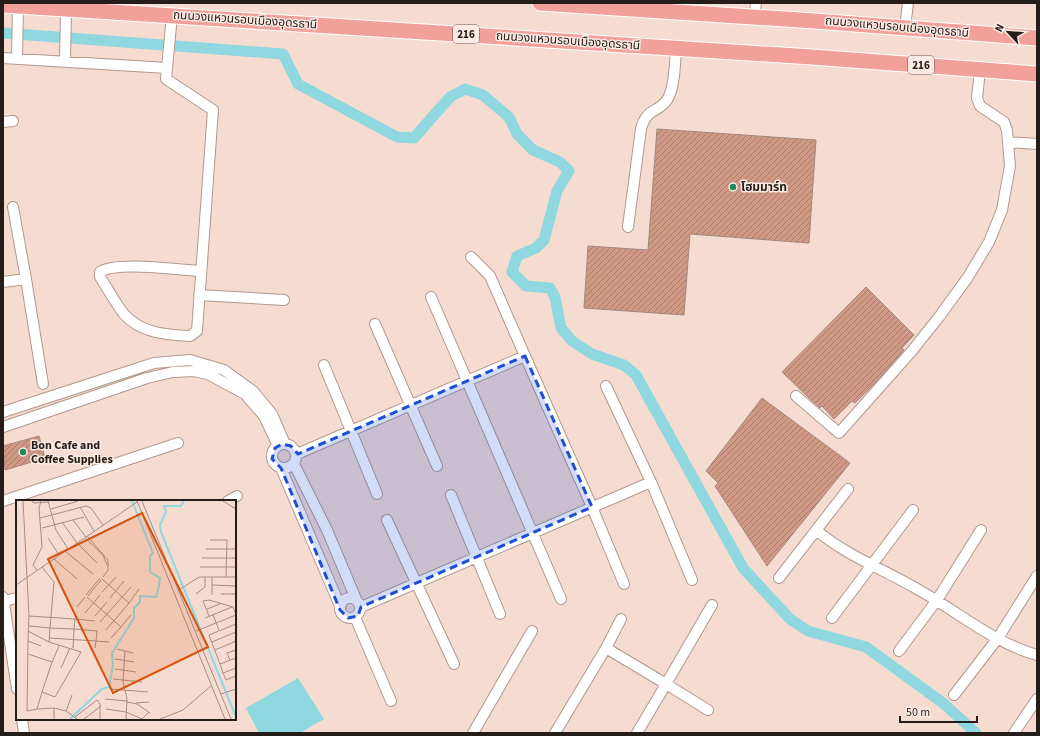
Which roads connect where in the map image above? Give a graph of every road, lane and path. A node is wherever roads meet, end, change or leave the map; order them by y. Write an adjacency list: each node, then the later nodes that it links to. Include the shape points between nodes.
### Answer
1 (540, 3): 4 (highway, ถนนวงแหวนรอบเมืองอุดรธานี)
2 (908, 4): 9 (street)
3 (3, 5): 6 (highway, ถนนวงแหวนรอบเมืองอุดรธานี / 216)
4 (600, 5): 5 (highway, ถนนวงแหวนรอบเมืองอุดรธานี)
5 (755, 10): 9 (highway, ถนนวงแหวนรอบเมืองอุดรธานี)
6 (18, 11): 7 (highway, ถนนวงแหวนรอบเมืองอุดรธานี / 216); 12 (street)
7 (66, 14): 8 (highway, ถนนวงแหวนรอบเมืองอุดรธานี / 216); 13 (street)
8 (172, 15): 11 (highway, ถนนวงแหวนรอบเมืองอุดรธานี / 216); 15 (street)
9 (905, 28): 10 (highway, ถนนวงแหวนรอบเมืองอุดรธานี)
10 (1037, 38)
11 (676, 48): 16 (highway, ถนนวงแหวนรอบเมืองอุดรธานี / 216); 21 (street, via 668,99 647,115 641,129)
12 (17, 54): 13 (street); 14 (street)
13 (66, 57): 15 (street)
14 (3, 58)
15 (167, 64): 23 (street, via 166,79 213,110)
16 (980, 70): 17 (highway, ถนนวงแหวนรอบเมืองอุดรธานี / 216); 18 (street, via 977,98 980,106 1004,122)
17 (1037, 74)
18 (1008, 142): 19 (street); 35 (street, via 1010,166 1007,188 1002,210 989,242 968,277 911,352 839,432)
19 (1037, 144)
20 (13, 207): 24 (street)
21 (628, 227)
22 (471, 257): 30 (street, via 490,276)
23 (201, 271): 26 (street); 26 (street, via 122,267 106,268 100,272 100,277 124,314 142,328 190,336 197,331)
24 (26, 279): 25 (street); 33 (street)
25 (3, 282)
26 (199, 295): 28 (street)
27 (431, 297): 32 (street)
28 (284, 300)
29 (375, 324): 37 (street)
30 (525, 356): 32 (street); 52 (street)
31 (324, 366): 41 (street)
32 (468, 381): 37 (street); 58 (street)
33 (43, 384)
34 (606, 386): 47 (street)
35 (796, 396)
36 (40, 400): 38 (street); 39 (street); 43 (street, via 154,363 190,360 224,370 253,391 272,414)
37 (410, 406): 41 (street); 45 (street)
38 (3, 412)
39 (44, 414): 40 (street); 43 (street, via 147,378 173,372 194,371 208,374 245,394 264,416)
40 (3, 427)
41 (352, 431): 44 (street); 49 (street)
42 (178, 443): 51 (street)
43 (282, 445): 44 (street, via 291,446); 46 (street, via 272,453 272,459)
44 (295, 459): 46 (street, via 288,468); 55 (street)
45 (437, 466)
46 (281, 468): 59 (street)
47 (651, 482): 52 (street); 64 (street)
48 (848, 489): 56 (street)
49 (377, 494)
50 (451, 495): 60 (street)
51 (3, 501)
52 (592, 507): 58 (street); 66 (street)
53 (913, 510): 61 (street)
54 (387, 520): 65 (street)
55 (327, 530): 59 (street); 71 (street)
56 (816, 530): 61 (street, via 831,543); 63 (street)
57 (981, 530): 70 (street)
58 (533, 533): 60 (street); 69 (street)
59 (311, 536): 73 (street)
60 (476, 558): 65 (street); 74 (street)
61 (871, 566): 70 (street); 76 (street)
62 (1037, 576): 79 (street)
63 (779, 578)
64 (692, 580)
65 (417, 583): 71 (street); 84 (street)
66 (624, 584)
67 (16, 598): 68 (street)
68 (3, 599): 82 (street)
69 (561, 599)
70 (938, 600): 79 (street); 81 (street)
71 (359, 603): 73 (street, via 348,598 344,599); 75 (street, via 360,613)
72 (712, 605): 85 (street)
73 (340, 606): 75 (street, via 344,616)
74 (500, 614)
75 (355, 617): 89 (street)
76 (832, 618)
77 (621, 619): 80 (street)
78 (532, 631): 93 (street)
79 (998, 638): 83 (street); 87 (street)
80 (606, 648): 85 (street); 94 (street)
81 (899, 651)
82 (7, 653): 86 (street)
83 (1037, 655)
84 (454, 664)
85 (666, 684): 90 (street); 95 (street)
86 (16, 685)
87 (954, 695)
88 (1037, 699): 96 (street)
89 (391, 701)
90 (708, 710)
91 (22, 720): 92 (street)
92 (24, 733)
93 (473, 733)
94 (555, 733)
95 (638, 733)
96 (1014, 733)

